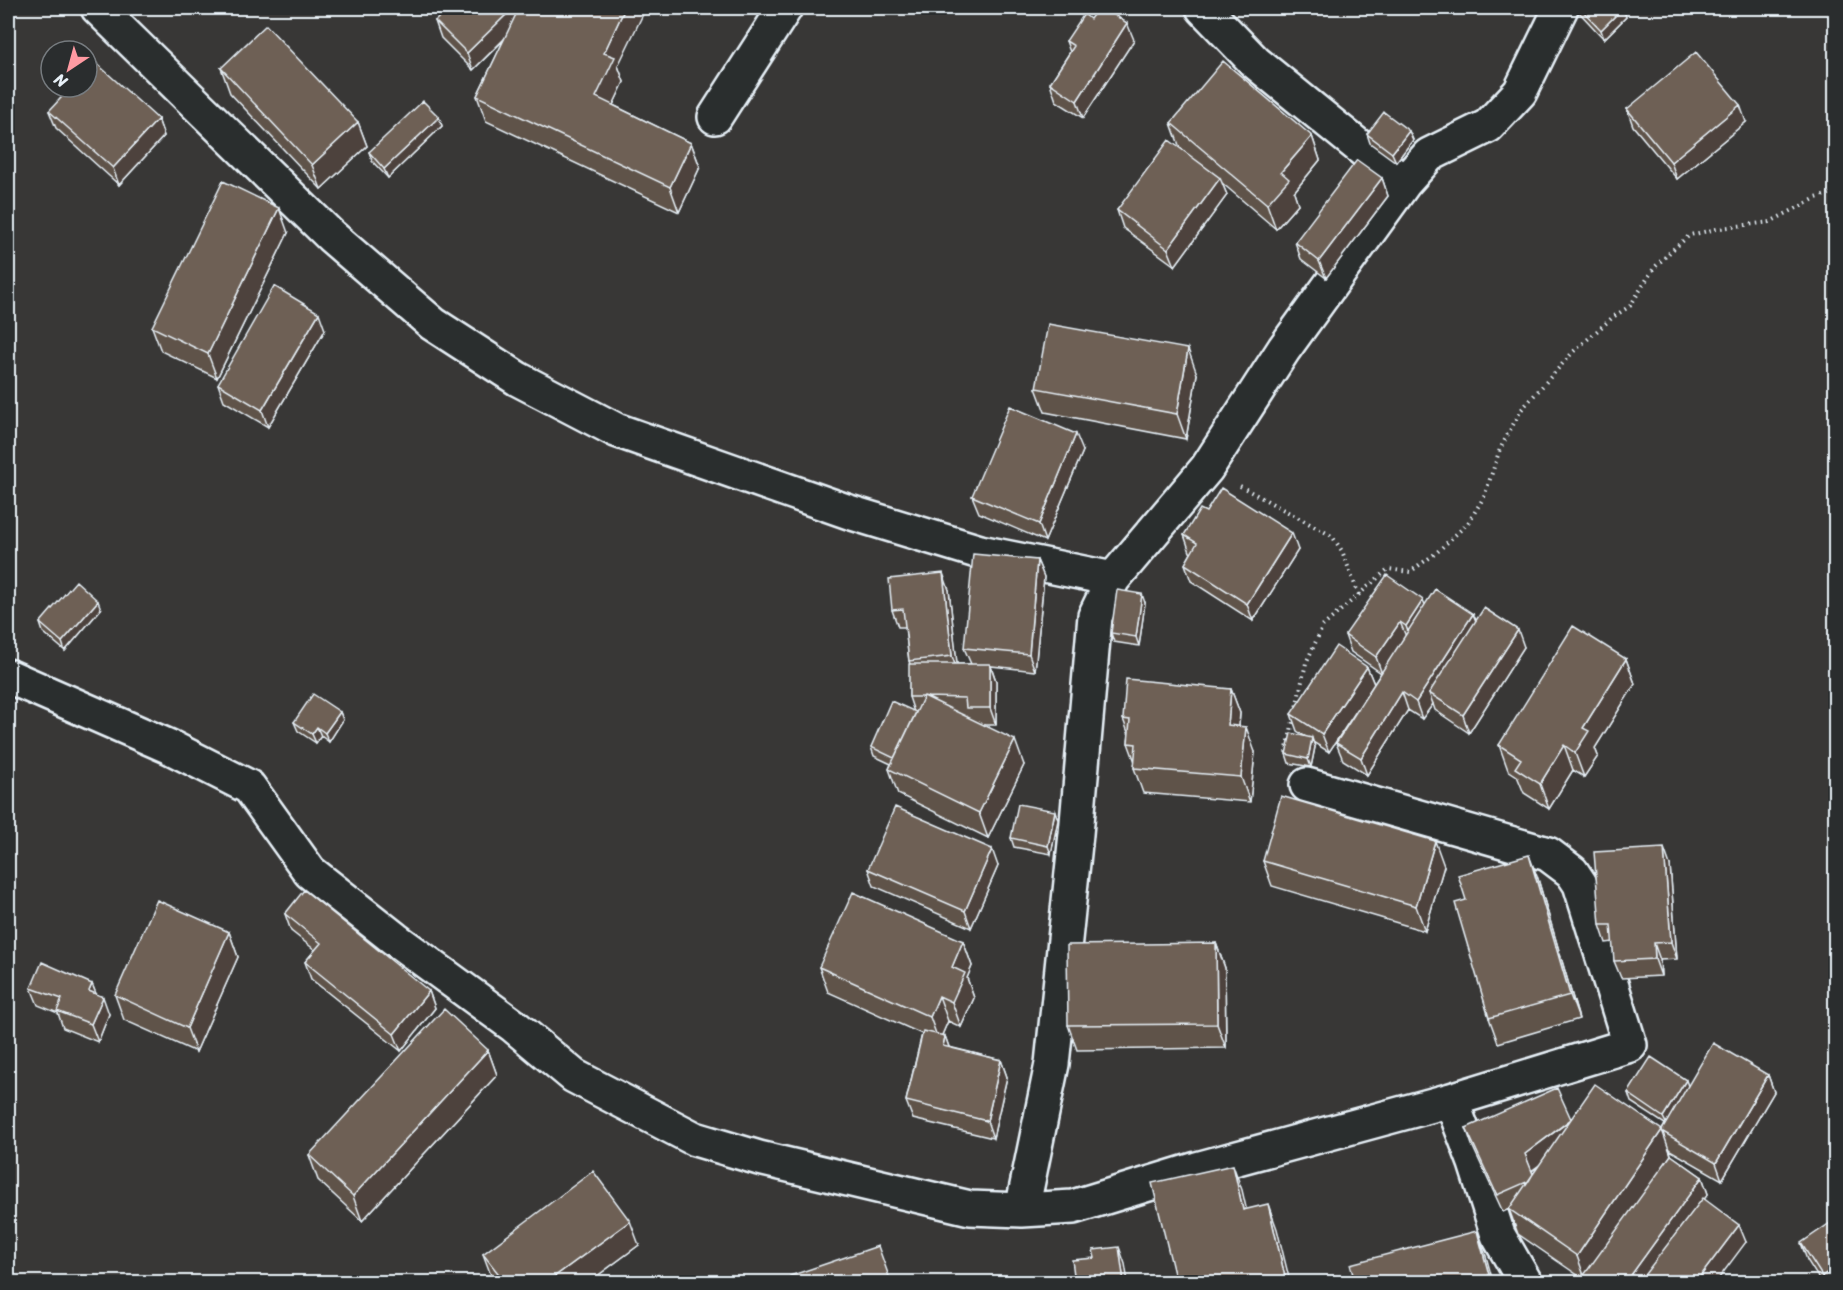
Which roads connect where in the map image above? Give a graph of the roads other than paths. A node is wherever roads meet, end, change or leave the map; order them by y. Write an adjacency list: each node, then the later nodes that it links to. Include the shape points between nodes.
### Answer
1 (98, 8): 7 (street, via 331,236 434,324 518,379 616,430 849,512 980,552)
2 (785, 8): 5 (street)
3 (1203, 8): 6 (street, via 1255,62)
4 (1561, 8): 6 (street, via 1520,92 1488,126 1429,155)
5 (715, 117)
6 (1404, 183): 7 (street, via 1284,349 1207,468)
7 (1113, 579): 11 (street, via 1095,616 1052,1064)
8 (8, 675): 11 (street, via 249,787 310,872 574,1076 695,1139 970,1208)
9 (1307, 784): 10 (street, via 1548,854 1572,872 1580,884 1630,1045)
10 (1451, 1100): 11 (street, via 1073,1207); 12 (street, via 1498,1235)
11 (1022, 1210)
12 (1525, 1282)

